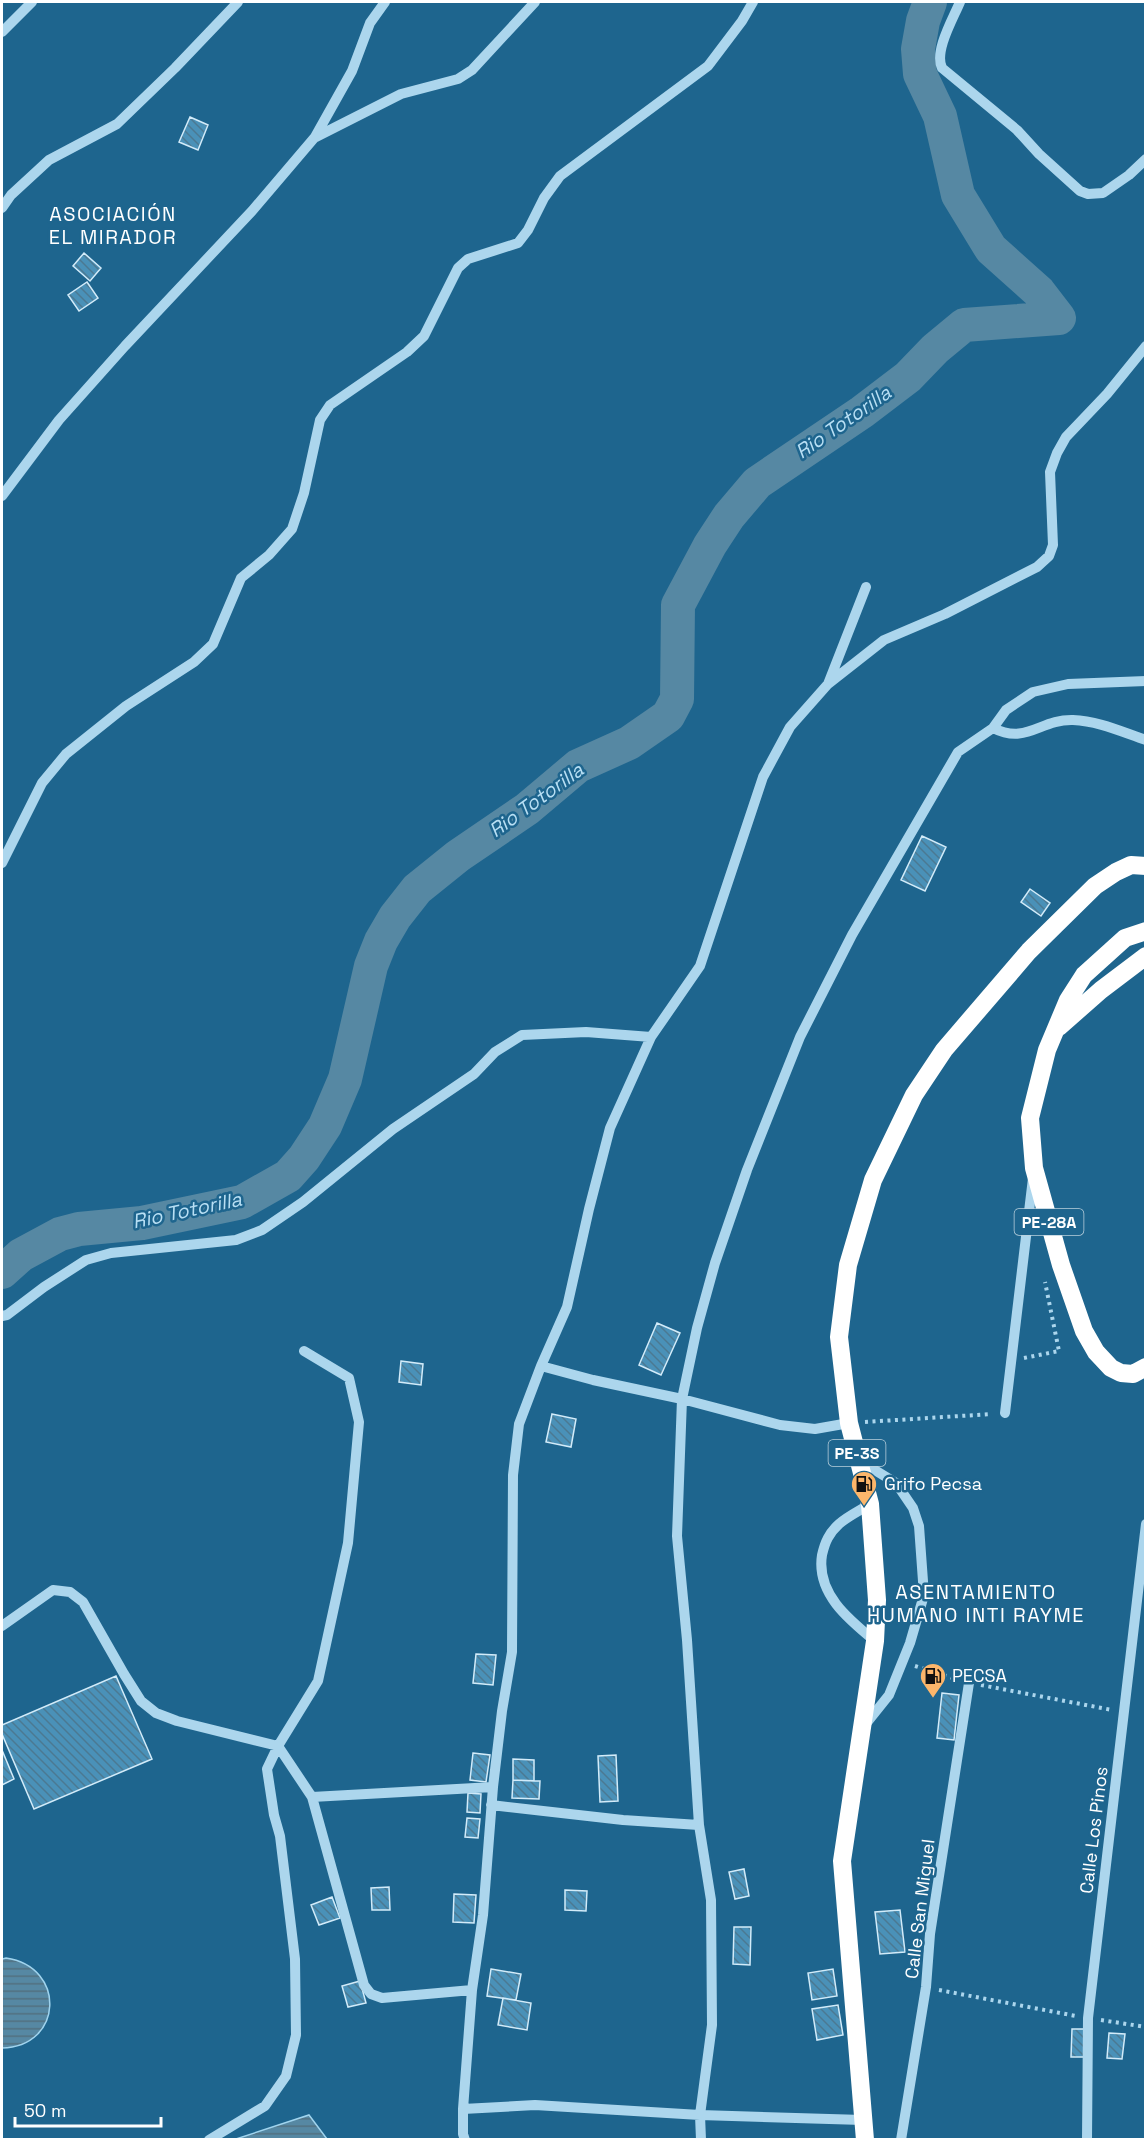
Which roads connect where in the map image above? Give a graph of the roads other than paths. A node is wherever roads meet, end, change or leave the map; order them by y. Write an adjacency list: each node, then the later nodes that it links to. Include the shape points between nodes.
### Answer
1 (32, 2): 7 (street)
2 (238, 2): 10 (street, via 117,124 49,160)
3 (385, 2): 8 (street, via 370,23 352,72)
4 (535, 2): 8 (street, via 472,70 458,79 401,94)
5 (753, 2): 18 (street, via 708,66 560,176 518,243 468,259 458,268 424,336 330,405 320,420 292,530 241,578 213,644 194,662 126,706 66,754 42,783)
6 (960, 2): 9 (street, via 940,49 942,68 1017,130 1074,187 1088,194 1103,193)
7 (2, 32)
8 (315, 137): 12 (street, via 67,412)
9 (1146, 159)
10 (2, 208)
11 (1146, 346): 15 (street, via 1066,436 1057,453 1050,472 1053,545 1049,556 1036,567 945,614 884,640)
12 (2, 496)
13 (866, 587): 15 (street)
14 (1146, 681): 16 (street, via 1068,684 1033,692 1006,710)
15 (828, 684): 24 (street, via 790,727 763,777 700,966)
16 (993, 728): 17 (street, via 1004,734 1023,734 1073,720); 30 (street, via 958,752 852,935 800,1037 715,1263)
17 (1146, 740)
18 (2, 863)
19 (1138, 866): 20 (highway); 32 (highway, PE-3S, via 1095,886 1029,951 944,1050 914,1095 873,1180 848,1264 839,1337)
20 (1146, 881)
21 (1146, 931): 23 (highway, via 1125,938 1084,975)
22 (1146, 956): 23 (highway, PE-28A)
23 (1055, 1031): 25 (highway, PE-28A, via 1030,1119)
24 (651, 1037): 26 (street, via 586,1032 522,1035 262,1230 236,1240 111,1253 86,1260); 28 (street, via 610,1128 567,1307)
25 (1034, 1168): 29 (highway, PE-28A, via 1084,1331 1111,1368 1133,1374); 31 (street)
26 (2, 1316)
27 (304, 1351): 40 (street, via 349,1378 359,1422 348,1543 318,1681)
28 (541, 1366): 30 (street); 41 (street, via 519,1424 516,1444 512,1652)
29 (1146, 1366)
30 (682, 1399): 32 (street, via 780,1425 815,1429); 44 (street, via 677,1536)
31 (1005, 1413)
32 (849, 1423): 33 (highway, PE-3S)
33 (859, 1461): 34 (highway, PE-3S); 39 (street, via 896,1483 913,1508 919,1526 924,1595 889,1695)
34 (870, 1504): 37 (highway, PE-3S, via 877,1600); 37 (street, via 840,1523 825,1540 820,1568 828,1593 848,1619)
35 (1146, 1524): 54 (street, Calle Los Pinos, via 1088,2018)
36 (2, 1626): 40 (street, via 53,1590 70,1592 83,1602 141,1701 156,1713)
37 (875, 1641): 39 (highway, PE-3S)
38 (969, 1683): 53 (street, Calle San Miguel)
39 (861, 1729): 48 (highway, PE-3S, via 842,1861)
40 (278, 1746): 42 (street); 49 (street, via 267,1769 280,1836 295,1959 296,2035 286,2076 265,2106)
41 (493, 1786): 42 (street); 43 (street)
42 (312, 1797): 45 (street, via 364,1985 371,1994 382,1998)
43 (491, 1805): 44 (street); 45 (street, via 483,1915)
44 (699, 1825): 47 (street, via 711,1900 712,2025)
45 (472, 1990): 46 (street)
46 (463, 2109): 47 (street, via 535,2105); 50 (street)
47 (699, 2115): 48 (street); 51 (street)
48 (863, 2120): 52 (highway, PE-3S)
49 (209, 2139)
50 (465, 2139)
51 (701, 2139)
52 (865, 2139)
53 (901, 2139)
54 (1087, 2139)

